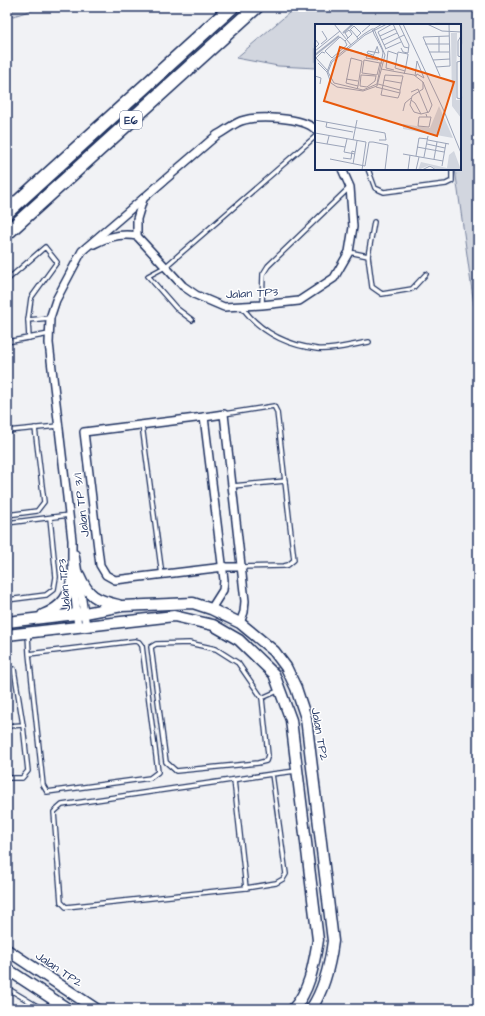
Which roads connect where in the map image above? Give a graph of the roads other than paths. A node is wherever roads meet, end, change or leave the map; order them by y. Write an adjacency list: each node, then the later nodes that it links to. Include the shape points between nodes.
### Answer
1 (232, 7): 10 (highway, E6)
2 (256, 7): 12 (highway, E6)
3 (315, 129): 9 (street, Jalan TP3, via 311,126 275,118 242,121 217,135)
4 (315, 137): 17 (lane)
5 (342, 170): 8 (street, Jalan TP3)
6 (368, 170): 7 (lane, via 374,188 384,192 446,184 452,181)
7 (452, 170)
8 (350, 187): 15 (street, Jalan TP3, via 353,227); 20 (lane, via 268,266 263,274)
9 (143, 199): 13 (street, via 137,219); 14 (street, Jalan TP3)
10 (7, 212)
11 (374, 222): 16 (lane)
12 (7, 233)
13 (137, 236): 14 (street, via 126,234 102,240); 17 (street, Jalan TP3)
14 (82, 251): 22 (street, Jalan TP3, via 56,300)
15 (349, 252): 16 (lane); 20 (street, Jalan TP3, via 334,278 299,301)
16 (368, 256): 18 (lane, via 372,287 382,294 412,289)
17 (165, 267): 21 (street, Jalan TP3, via 183,286 196,295 224,307); 24 (lane, via 148,276 176,308)
18 (426, 274)
19 (7, 280): 23 (lane, via 45,247 58,262 31,298)
20 (262, 305): 21 (street, Jalan TP3)
21 (242, 306): 28 (lane, via 252,321 267,333 293,343 318,349)
22 (50, 318): 23 (lane); 25 (street, Jalan TP3)
23 (28, 320): 26 (lane)
24 (192, 320)
25 (49, 334): 26 (lane); 32 (street, Jalan TP3)
26 (28, 338): 27 (lane)
27 (7, 342)
28 (369, 342)
29 (224, 414): 30 (street, Jalan TP 3/1); 35 (lane, via 274,406); 36 (street)
30 (204, 417): 31 (street, Jalan TP 3/1); 41 (street)
31 (142, 425): 44 (lane); 44 (street, Jalan TP 3/1, via 84,432 100,565 106,574 115,580)
32 (58, 426): 33 (lane); 38 (street, Jalan TP3)
33 (35, 428): 34 (lane); 37 (lane, via 44,502 37,511)
34 (7, 431)
35 (285, 481): 36 (lane); 42 (lane, via 294,560 284,566)
36 (232, 486): 42 (street)
37 (7, 515)
38 (69, 515): 39 (lane); 43 (street, Jalan TP3)
39 (50, 518): 40 (lane); 45 (lane, via 56,577 54,589 46,595)
40 (7, 523)
41 (224, 567): 42 (street, Jalan TP 3/1); 44 (street, Jalan TP 3/1); 47 (street, via 223,590)
42 (240, 567): 51 (street, via 245,601)
43 (76, 574): 46 (street, via 92,596); 48 (street, Jalan TP3); 49 (street, via 64,603)
44 (162, 575)
45 (7, 600)
46 (122, 606): 47 (street, Jalan TP2, via 193,603); 48 (street, Jalan TP2)
47 (211, 609): 51 (street, Jalan TP2)
48 (81, 613): 49 (street, Jalan TP2); 52 (street, Jalan TP3)
49 (32, 619): 50 (street, Jalan TP2)
50 (7, 622)
51 (240, 623): 73 (street, Jalan TP2, via 274,651 286,667 306,718 334,941 318,1000)
52 (82, 627): 53 (street); 57 (street, via 174,616 213,625 244,645 274,674)
53 (28, 633): 54 (street); 55 (lane)
54 (7, 635)
55 (29, 654): 55 (lane, via 43,785 47,792 150,778 158,772 140,642)
56 (14, 669): 59 (lane)
57 (280, 690): 58 (lane); 61 (street, via 291,720)
58 (262, 698): 58 (lane, via 238,663 216,649 189,643 156,644 151,647 166,762 176,771 258,763 266,760 268,755)
59 (23, 725): 60 (lane); 63 (lane, via 28,771 22,778)
60 (7, 726)
61 (297, 771): 62 (lane); 72 (street, via 318,940 312,974)
62 (272, 774): 64 (lane); 65 (lane, via 286,874 276,883)
63 (7, 778)
64 (234, 780): 65 (lane); 65 (lane, via 62,804 54,812 61,902 66,907)
65 (246, 888)
66 (7, 950): 71 (street, Jalan TP2)
67 (7, 969): 70 (street)
68 (7, 988): 69 (lane)
69 (42, 1009)
70 (68, 1009)
71 (96, 1009)
72 (293, 1009)
73 (311, 1009)

